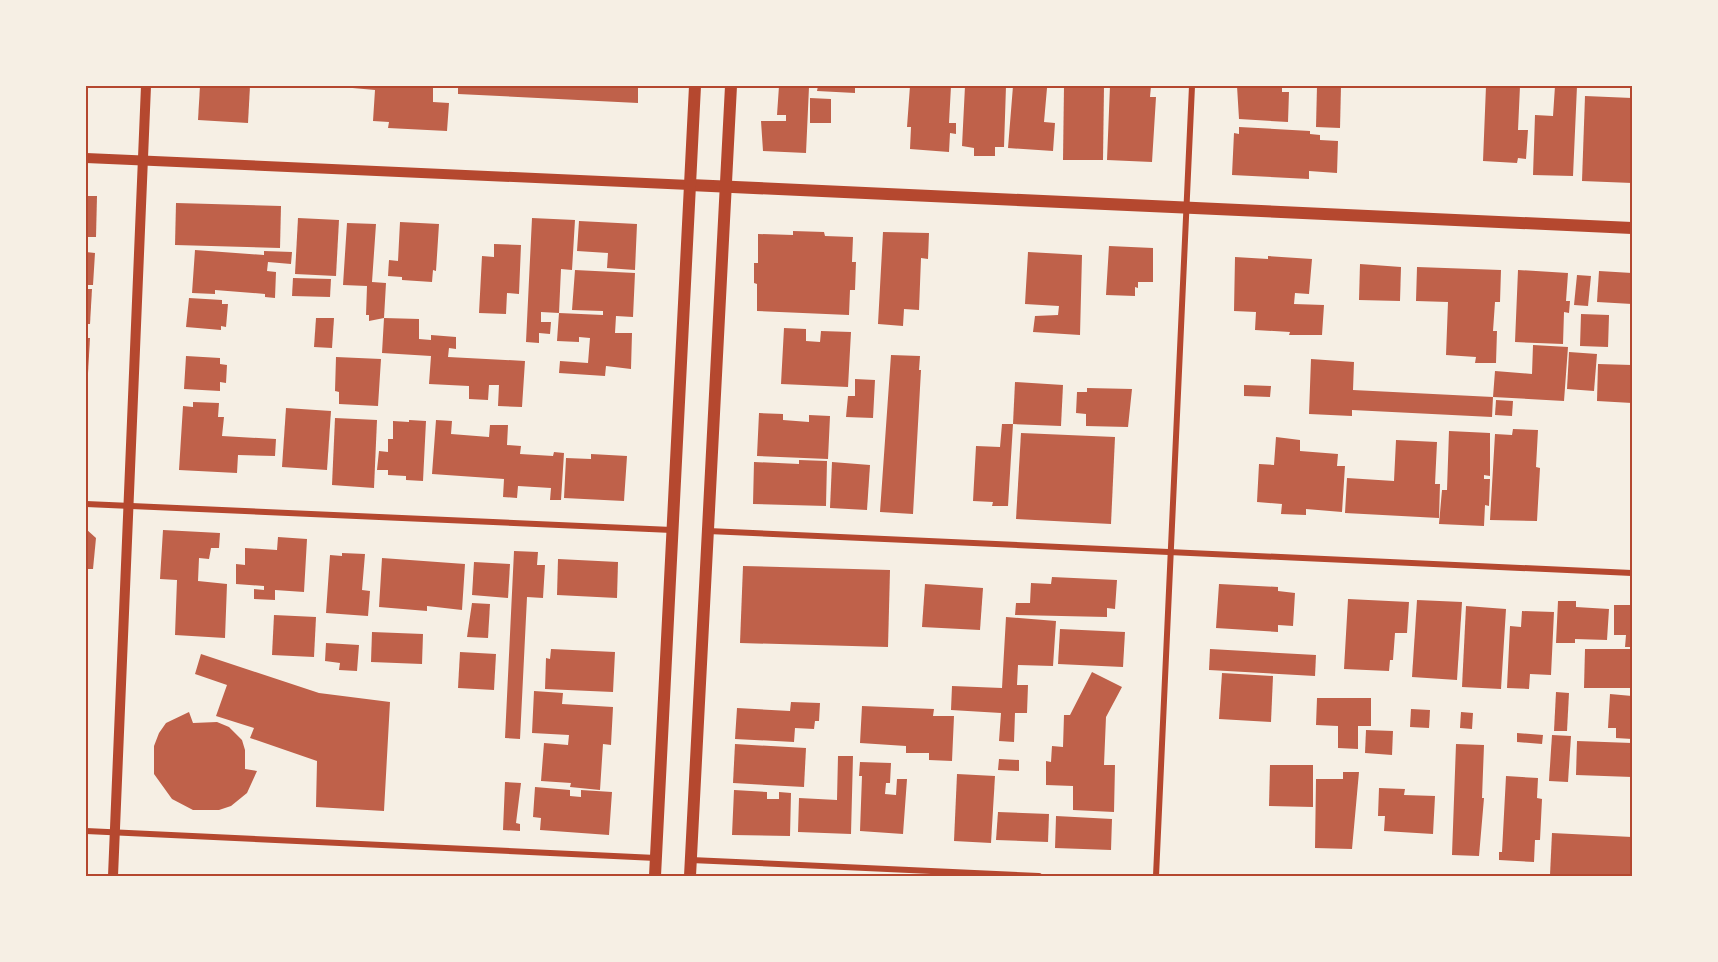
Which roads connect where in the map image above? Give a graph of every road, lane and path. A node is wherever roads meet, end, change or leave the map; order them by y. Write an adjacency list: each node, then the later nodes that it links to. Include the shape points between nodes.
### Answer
1 (146, 86): 6 (street)
2 (695, 86): 7 (main road)
3 (731, 86): 8 (main road)
4 (1192, 86): 9 (street)
5 (86, 158): 6 (street)
6 (143, 160): 7 (street); 12 (street)
7 (690, 185): 8 (main road); 13 (main road)
8 (726, 186): 9 (main road); 14 (main road)
9 (1187, 208): 10 (main road); 15 (street)
10 (1632, 228)
11 (86, 504): 12 (street)
12 (130, 506): 13 (street); 18 (street)
13 (672, 530): 19 (main road)
14 (708, 531): 15 (street); 20 (main road)
15 (1170, 552): 16 (street); 25 (street)
16 (1632, 573)
17 (86, 831): 18 (street)
18 (115, 832): 19 (street); 21 (street)
19 (656, 858): 22 (main road)
20 (691, 860): 23 (main road); 24 (street)
21 (113, 876)
22 (655, 876)
23 (690, 876)
24 (1039, 876)
25 (1156, 876)

